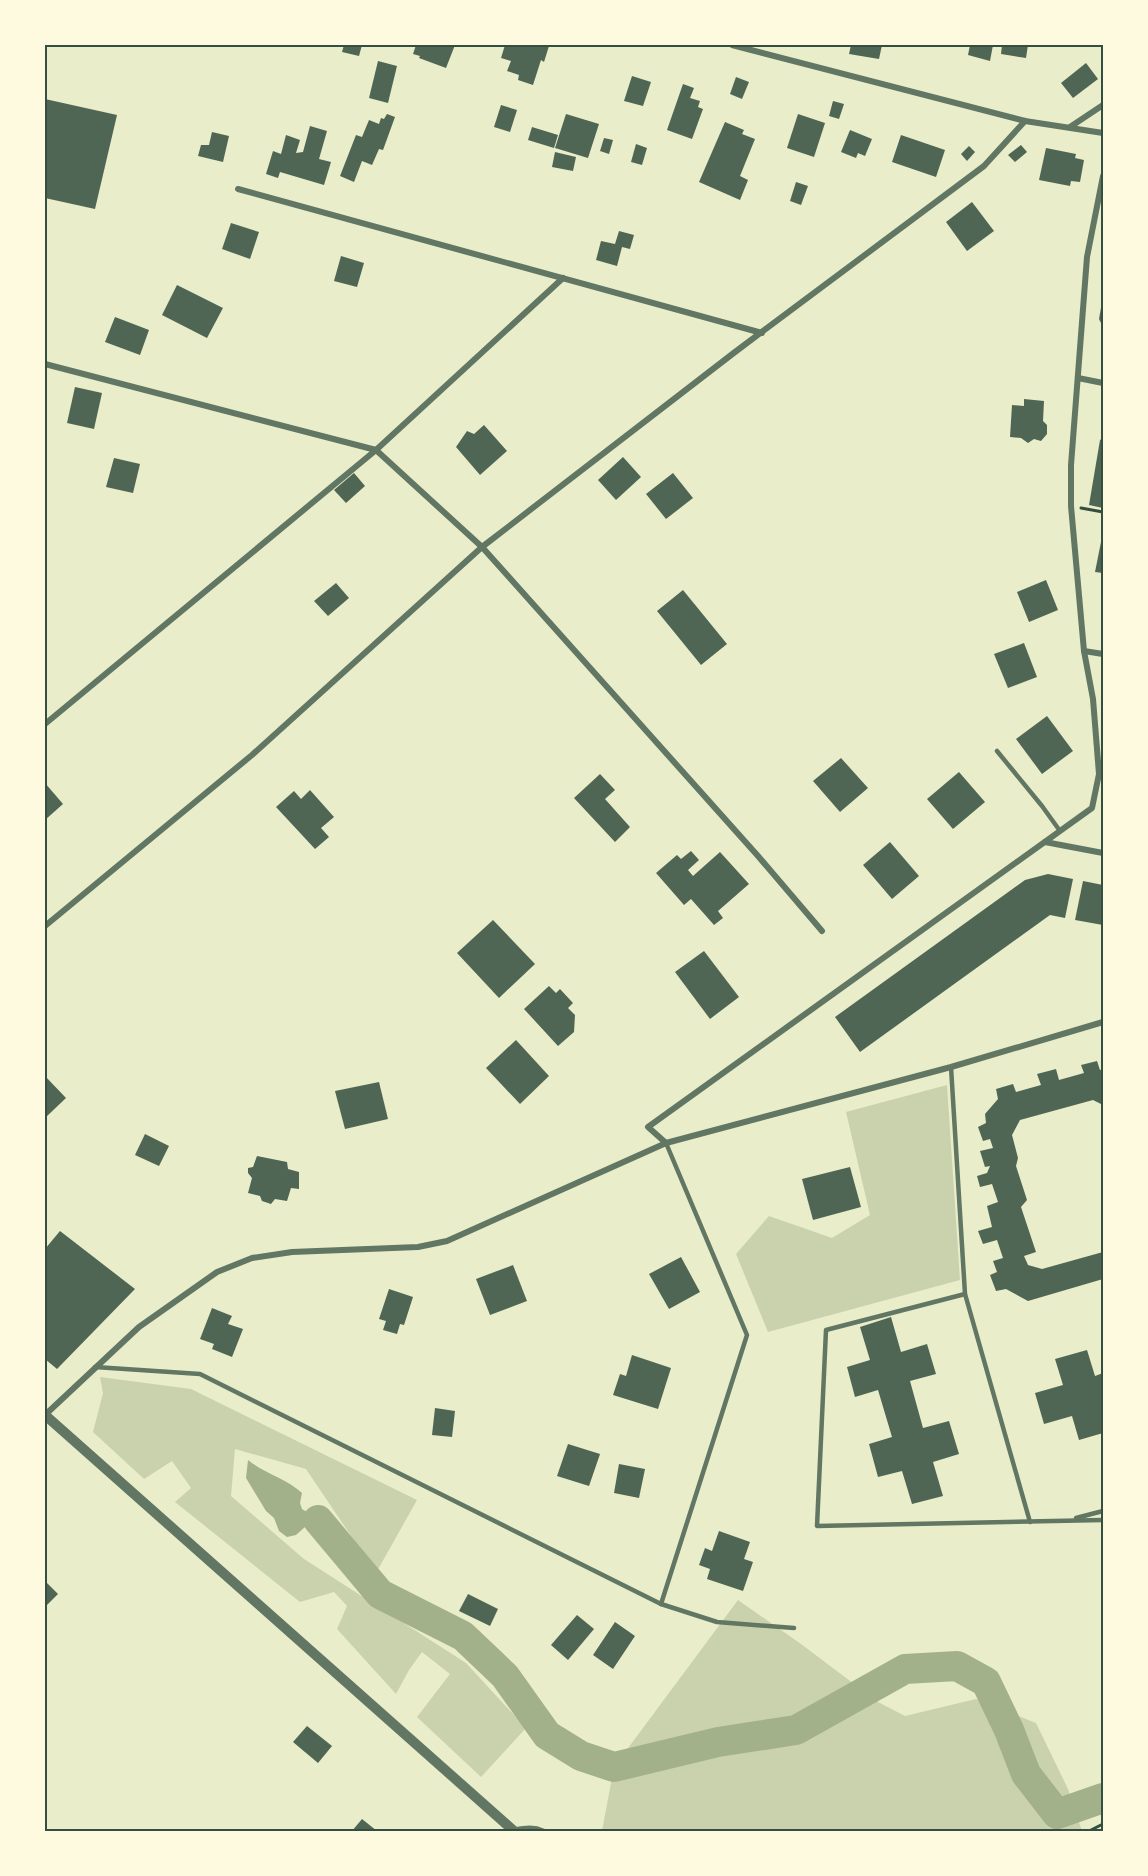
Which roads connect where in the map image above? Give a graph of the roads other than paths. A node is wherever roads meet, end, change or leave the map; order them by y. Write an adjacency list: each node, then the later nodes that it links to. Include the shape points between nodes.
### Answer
1 (732, 45): 3 (street)
2 (1103, 105): 4 (street)
3 (1025, 121): 4 (street); 9 (street, via 984,166)
4 (1070, 128): 5 (street)
5 (1103, 133)
6 (1103, 176): 11 (street, via 1087,257)
7 (238, 189): 8 (street)
8 (563, 278): 9 (street); 13 (street)
9 (762, 333): 14 (street)
10 (45, 364): 13 (street)
11 (1078, 378): 12 (street); 15 (street, via 1071,506)
12 (1103, 383)
13 (376, 450): 14 (street); 17 (street)
14 (482, 547): 22 (street, via 252,755); 23 (street)
15 (1084, 651): 16 (street); 19 (street, via 1093,699 1099,774 1092,808)
16 (1103, 654)
17 (45, 724)
18 (997, 751): 19 (lane)
19 (1060, 831): 20 (street)
20 (1045, 842): 21 (street); 26 (street, via 648,1127)
21 (1103, 853)
22 (45, 926)
23 (822, 931)
24 (1103, 1022): 25 (street)
25 (951, 1067): 26 (street); 27 (lane)
26 (666, 1143): 28 (street, via 447,1241 418,1247 292,1251 252,1258 217,1272 139,1327); 34 (lane, via 747,1335)
27 (964, 1294): 33 (lane); 33 (lane, via 826,1330 817,1526)
28 (95, 1367): 29 (street); 34 (lane, via 200,1374)
29 (45, 1415): 36 (street)
30 (1103, 1511): 32 (lane)
31 (1103, 1520): 32 (lane)
32 (1068, 1521): 33 (lane)
33 (1030, 1522)
34 (661, 1604): 35 (lane, via 717,1622)
35 (794, 1628)
36 (514, 1831): 37 (lane)
37 (544, 1831)

